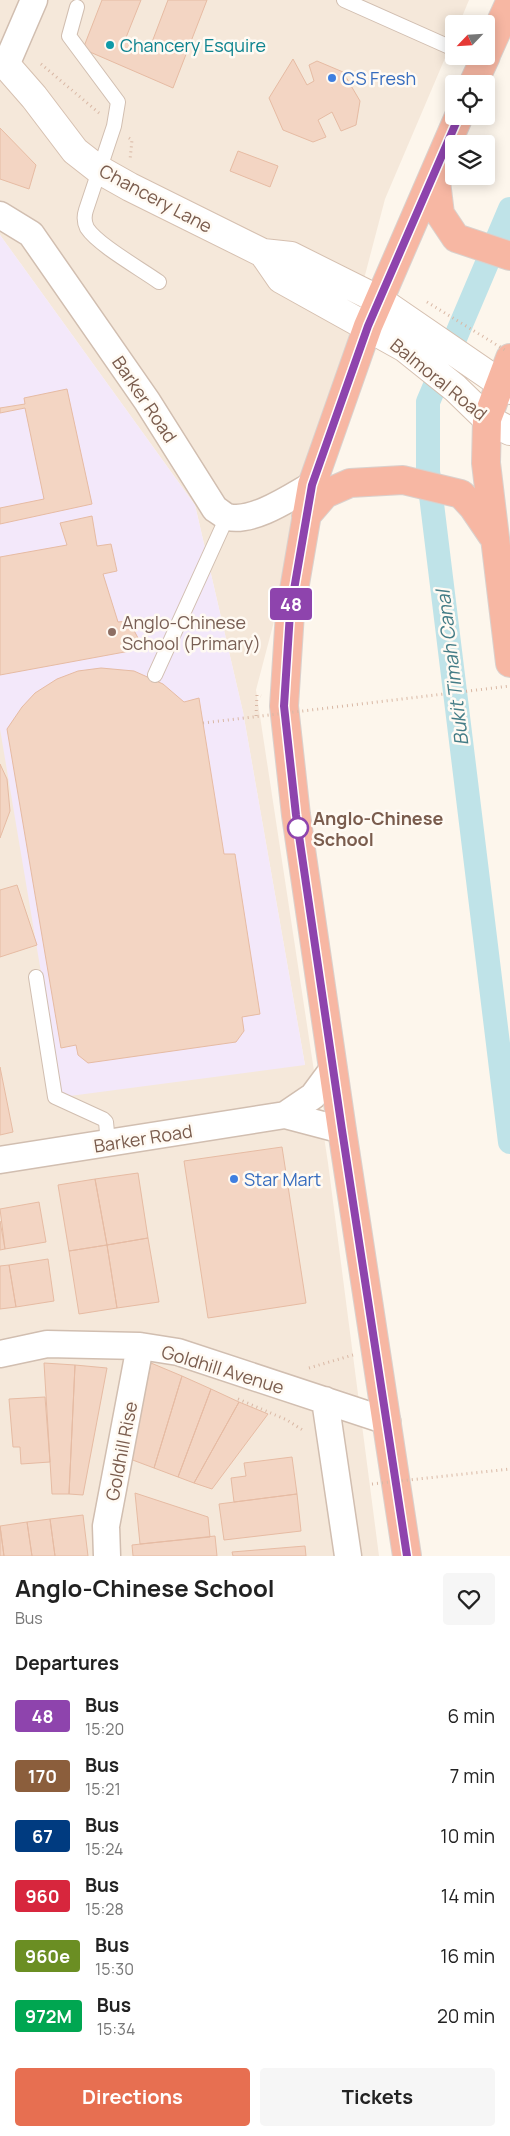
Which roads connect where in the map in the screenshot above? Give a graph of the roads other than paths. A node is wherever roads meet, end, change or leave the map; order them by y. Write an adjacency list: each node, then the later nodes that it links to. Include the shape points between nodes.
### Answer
1 (34, 0): 7 (street)
2 (344, 0): 6 (lane)
3 (510, 2): 5 (highway)
4 (77, 8): 9 (lane, via 69,36 118,102 114,126)
5 (495, 32)
6 (445, 45)
7 (7, 57): 9 (street, Chancery Lane, via 75,151)
8 (455, 125): 10 (highway)
9 (98, 169): 12 (street, Chancery Lane); 14 (lane, via 84,218 86,226 94,237)
10 (435, 173): 13 (highway, via 440,214 456,238); 15 (highway)
11 (0, 215): 24 (street, Barker Road, via 31,234 147,401 215,509)
12 (263, 253): 15 (street, Chancery Lane, via 291,256); 16 (street, Chancery Lane, via 281,279)
13 (510, 256)
14 (159, 282)
15 (379, 300): 16 (highway); 17 (street, Balmoral Road)
16 (368, 326): 17 (street, Balmoral Road); 22 (highway)
17 (410, 337): 18 (street, Balmoral Road, via 466,361); 19 (street, Balmoral Road, via 455,388)
18 (506, 370): 19 (highway)
19 (498, 425): 21 (highway)
20 (510, 448): 21 (highway, via 502,453)
21 (486, 475): 25 (highway)
22 (312, 485): 23 (highway); 24 (street, via 276,506 246,517)
23 (306, 516): 25 (highway, via 325,494 350,483 403,480 461,494 474,507); 29 (highway, via 290,613 284,706 296,815)
24 (228, 517): 27 (lane)
25 (494, 540): 26 (highway)
26 (510, 663)
27 (155, 676)
28 (36, 977): 32 (lane, via 54,1097 103,1119)
29 (333, 1070): 30 (street, Barker Road, via 313,1096); 31 (highway)
30 (285, 1115): 31 (street, Barker Road); 32 (street, Barker Road)
31 (342, 1130): 37 (highway)
32 (108, 1143): 33 (street, Barker Road)
33 (0, 1160)
34 (140, 1346): 35 (street, Goldhill Avenue, via 47,1344); 36 (street, Goldhill Avenue, via 178,1352); 38 (street, Goldhill Rise, via 106,1526)
35 (0, 1354)
36 (325, 1400): 37 (street, Goldhill Avenue); 39 (street)
37 (387, 1421): 40 (highway)
38 (107, 1556)
39 (348, 1556)
40 (407, 1556)

